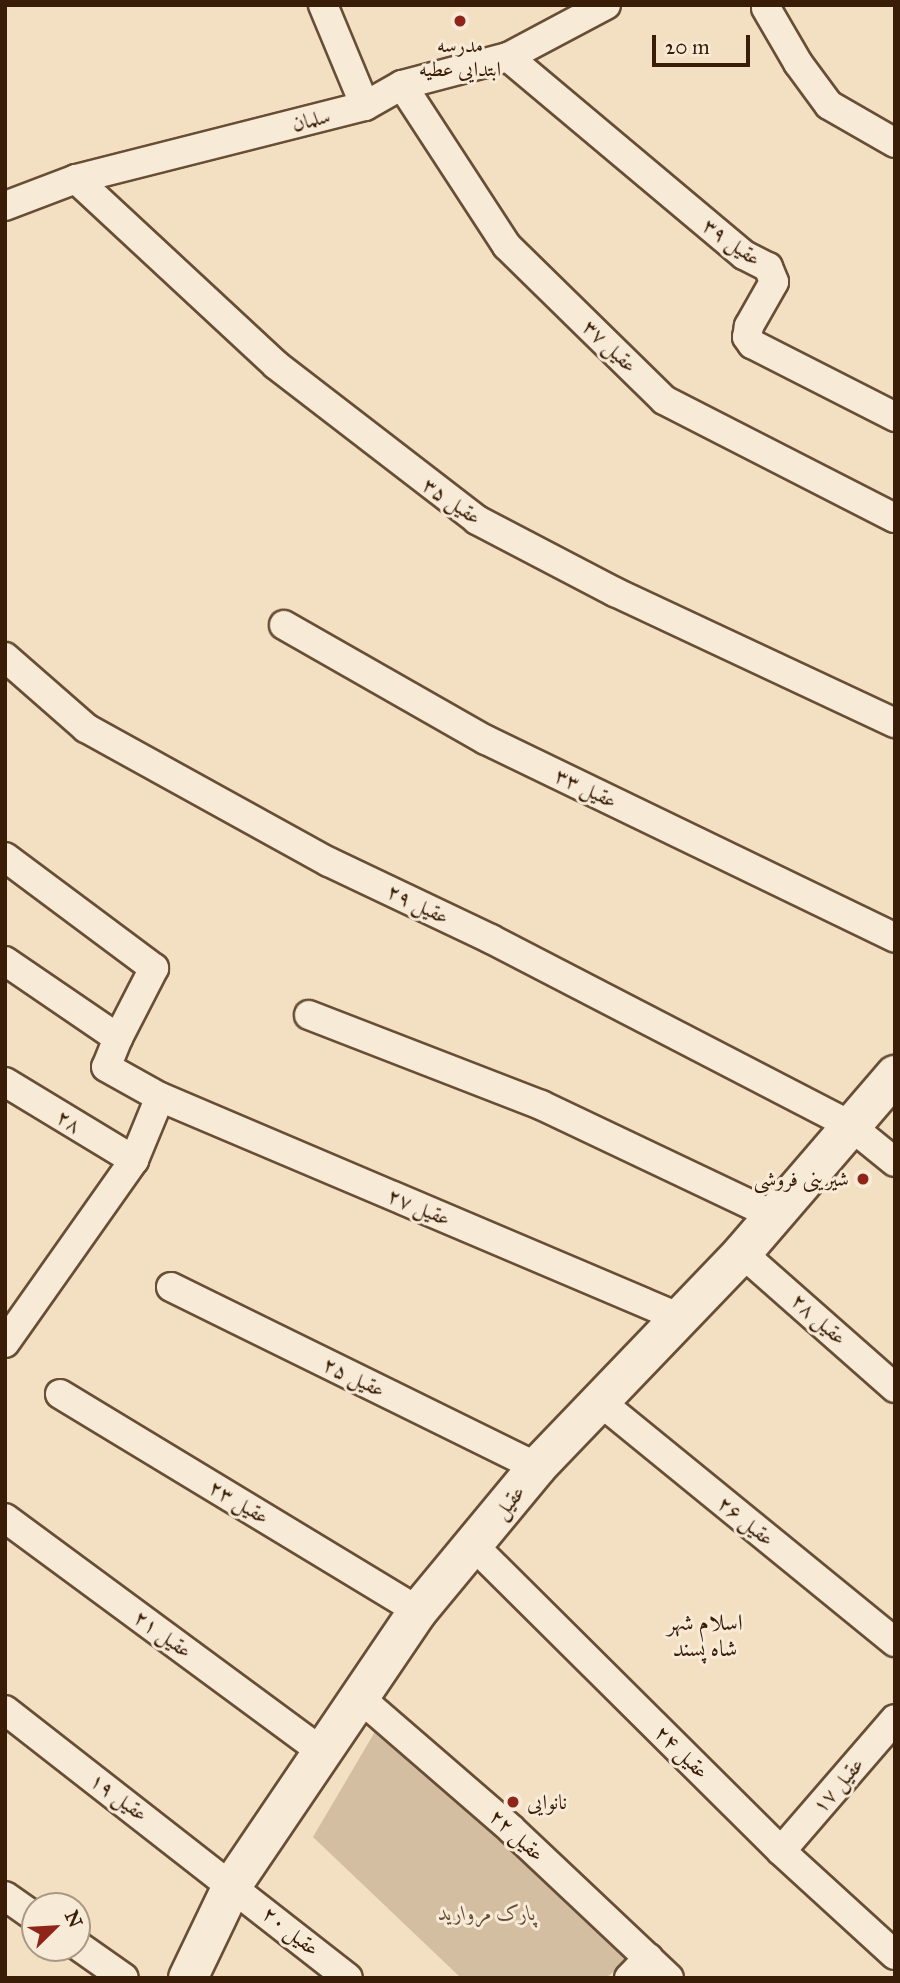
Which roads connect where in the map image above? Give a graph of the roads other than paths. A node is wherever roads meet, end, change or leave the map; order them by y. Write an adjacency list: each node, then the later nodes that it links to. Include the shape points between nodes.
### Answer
1 (323, 5): 6 (street)
2 (606, 5): 4 (street, سلمان)
3 (767, 6): 7 (street, via 797,63 830,106)
4 (508, 57): 5 (street, سلمان); 10 (street, عقیل ۳۹, via 744,255 768,268 774,282 749,326 747,337 752,344)
5 (402, 85): 6 (street, سلمان); 11 (street, عقیل ۳۷, via 507,246 664,400)
6 (365, 106): 8 (street, سلمان)
7 (895, 143)
8 (76, 179): 9 (street, سلمان); 14 (street, عقیل ۳۵, via 276,365 477,520 615,592)
9 (5, 206)
10 (895, 417)
11 (895, 517)
12 (284, 625): 16 (street, عقیل ۳۳, via 486,740)
13 (5, 657): 23 (street, عقیل ۲۹, via 86,728 329,862 491,939)
14 (895, 723)
15 (5, 857): 19 (street, via 154,968)
16 (895, 938)
17 (5, 961): 19 (street)
18 (309, 1015): 26 (street, via 541,1105)
19 (118, 1038): 22 (street, عقیل ۲۷, via 106,1067)
20 (895, 1075): 23 (main road, عقیل)
21 (5, 1082): 24 (street, ۲۸)
22 (160, 1097): 24 (street); 29 (street, عقیل ۲۷)
23 (848, 1124): 25 (street, عقیل ۲۹); 26 (main road, عقیل)
24 (134, 1160): 30 (street)
25 (895, 1163)
26 (771, 1214): 27 (main road, عقیل)
27 (742, 1253): 29 (main road, عقیل); 31 (street, ۲۸ عقیل)
28 (171, 1287): 34 (street, عقیل ۲۵)
29 (678, 1317): 33 (main road, عقیل)
30 (5, 1343)
31 (895, 1388)
32 (60, 1394): 37 (street, عقیل ۲۳)
33 (598, 1399): 34 (main road, عقیل); 38 (street, عقیل ۲۶)
34 (537, 1467): 36 (main road, عقیل)
35 (5, 1518): 42 (street, عقیل ۲۱)
36 (473, 1545): 37 (main road, عقیل); 43 (street, عقیل ۲۴)
37 (418, 1611): 39 (main road, عقیل)
38 (895, 1642)
39 (360, 1698): 42 (main road, عقیل); 49 (street, عقیل ۲۲, via 511,1829)
40 (5, 1710): 44 (street, عقیل ۱۹)
41 (895, 1719): 43 (street, عقیل ۱۷)
42 (321, 1751): 44 (main road, عقیل)
43 (781, 1851): 48 (street, عقیل ۲۴)
44 (233, 1884): 51 (main road, عقیل); 52 (street, عقیل ۲۰)
45 (5, 1896): 46 (street)
46 (21, 1907)
47 (91, 1955): 50 (street)
48 (895, 1955)
49 (638, 1968): 53 (street, عقیل ۲۲)
50 (124, 1978)
51 (188, 1978)
52 (348, 1978)
53 (669, 1978)

